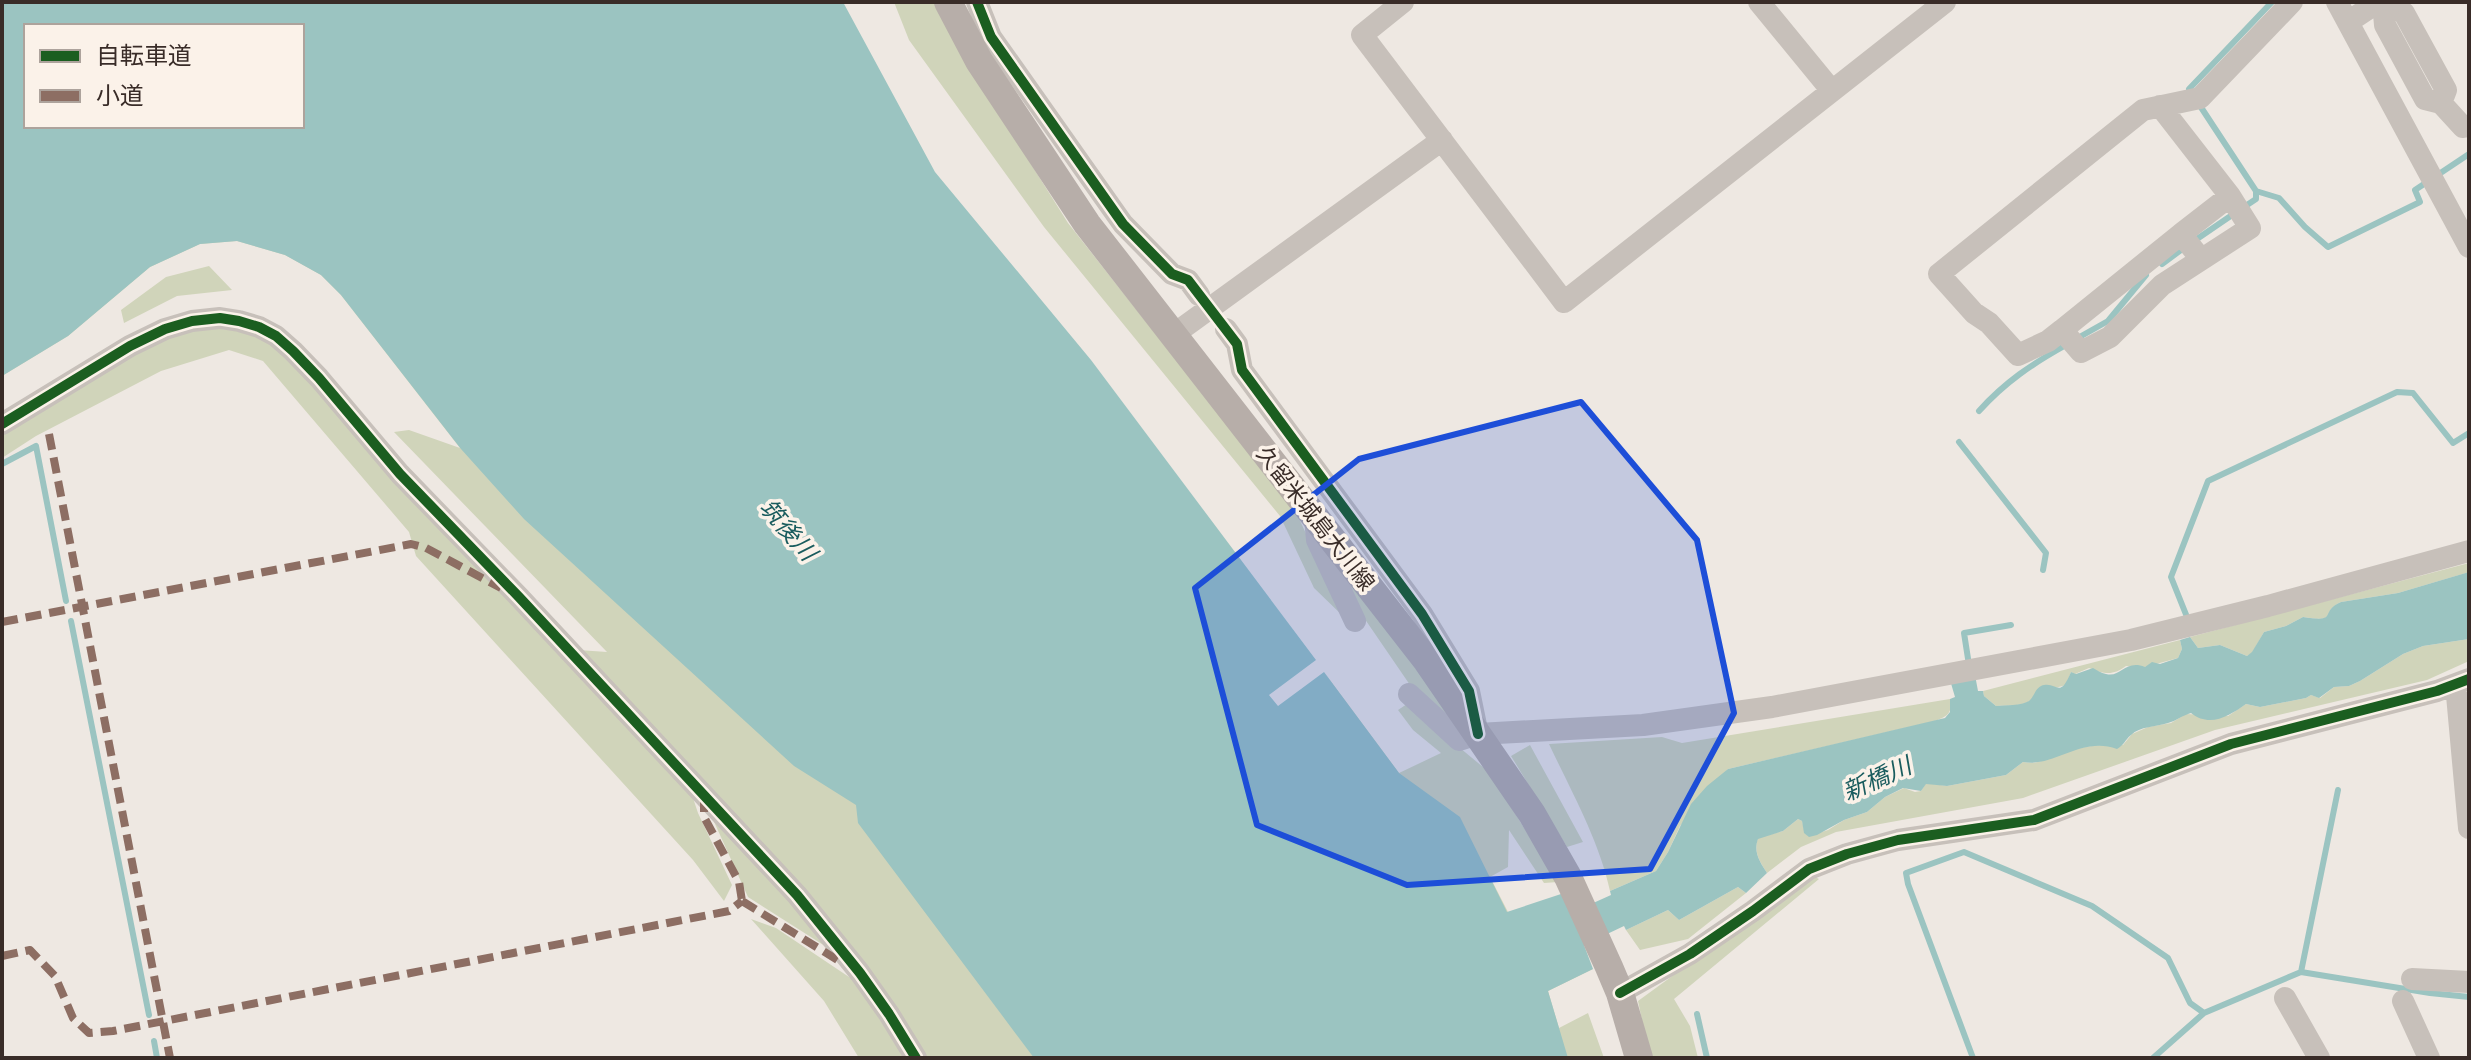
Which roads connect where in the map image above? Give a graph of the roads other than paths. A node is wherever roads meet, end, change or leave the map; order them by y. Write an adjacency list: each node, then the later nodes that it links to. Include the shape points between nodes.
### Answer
1 (948, 2): 19 (main road, 久留米城島大川線, via 979,61 1087,224)
2 (977, 2): 17 (street, via 991,37 1123,224)
3 (1403, 2): 13 (street, via 1362,35)
4 (1759, 2): 10 (street)
5 (1945, 2): 10 (street)
6 (2292, 2): 11 (street, via 2193,99)
7 (2337, 2): 9 (street)
8 (2382, 2): 9 (street); 12 (street, via 2404,13 2446,90 2441,103 2463,127)
9 (2348, 22): 16 (street)
10 (1832, 91): 13 (street, via 1564,302)
11 (2160, 106): 14 (street); 20 (street, via 2143,110 1939,274 2018,355)
12 (2469, 126)
13 (1442, 140): 19 (street)
14 (2230, 196): 15 (street); 15 (street, via 2250,228)
15 (2190, 245): 20 (street); 20 (street, via 2162,285 2110,337 2081,352)
16 (2469, 247)
17 (1199, 295)
18 (1226, 329): 27 (street, via 1237,344 1242,370 1422,614 1469,691)
19 (1173, 335): 22 (main road, 久留米城島大川線)
20 (2068, 337)
21 (2, 424): 34 (street, via 165,329 220,318 276,336 797,895 860,973)
22 (1315, 517): 24 (street, via 1317,540); 27 (main road, 久留米城島大川線)
23 (2469, 551): 27 (street, via 2131,640 1951,674 1643,725)
24 (1355, 621)
25 (2462, 682): 28 (street); 30 (street, via 2231,744 2034,820 1898,840 1847,854 1809,869 1690,954)
26 (1409, 694): 27 (street, via 1459,740)
27 (1478, 734): 30 (main road, 久留米城島大川線, via 1568,877)
28 (2469, 828)
29 (2412, 979): 31 (street)
30 (1615, 980): 35 (main road, 久留米城島大川線)
31 (2469, 982)
32 (2285, 998): 36 (street)
33 (2403, 1001): 37 (street)
34 (916, 1058)
35 (1639, 1058)
36 (2319, 1058)
37 (2429, 1058)

